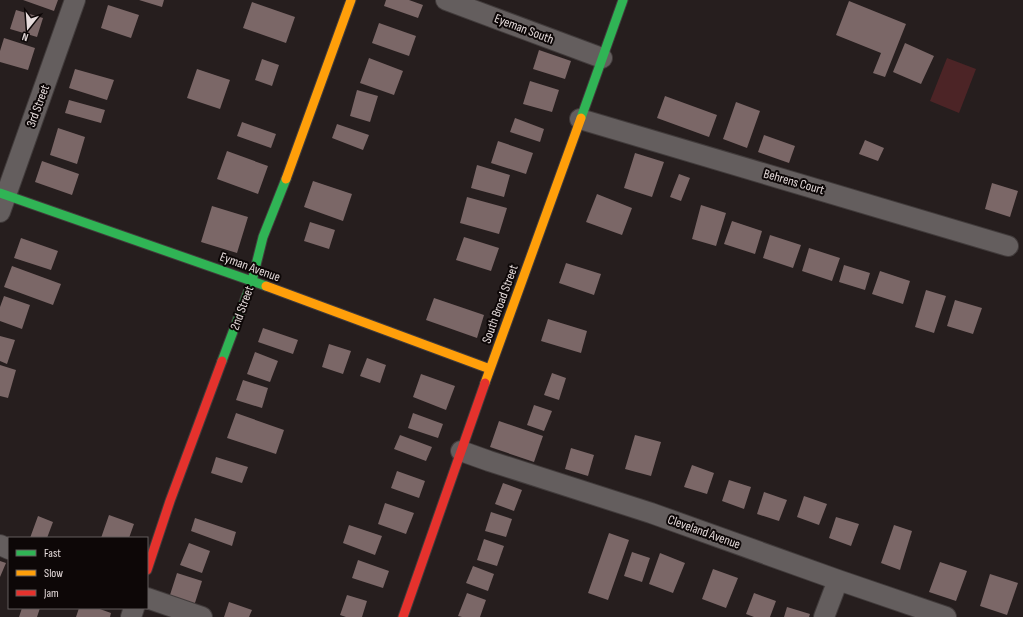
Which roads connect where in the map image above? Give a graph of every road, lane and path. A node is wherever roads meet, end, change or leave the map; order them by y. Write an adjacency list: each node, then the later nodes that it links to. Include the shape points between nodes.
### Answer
1 (75, 0): 7 (street, 3rd Street)
2 (351, 0): 9 (street, 2nd Street, via 263,237)
3 (446, 0): 5 (street, Eyeman South)
4 (622, 0): 5 (street, South Broad Street)
5 (602, 58): 6 (street, South Broad Street)
6 (580, 119): 8 (street, Behrens Court); 10 (street, South Broad Street)
7 (2, 200): 9 (street, Eyman Avenue)
8 (1008, 246)
9 (252, 281): 10 (street, Eyman Avenue); 12 (street, 2nd Street, via 170,500)
10 (490, 369): 11 (street, South Broad Street)
11 (461, 451): 13 (street, Cleveland Avenue, via 651,513); 16 (street, South Broad Street)
12 (148, 567)
13 (838, 580): 17 (street); 18 (street, Cleveland Avenue)
14 (148, 598): 15 (street)
15 (202, 617)
16 (403, 617)
17 (824, 617)
18 (946, 617)

